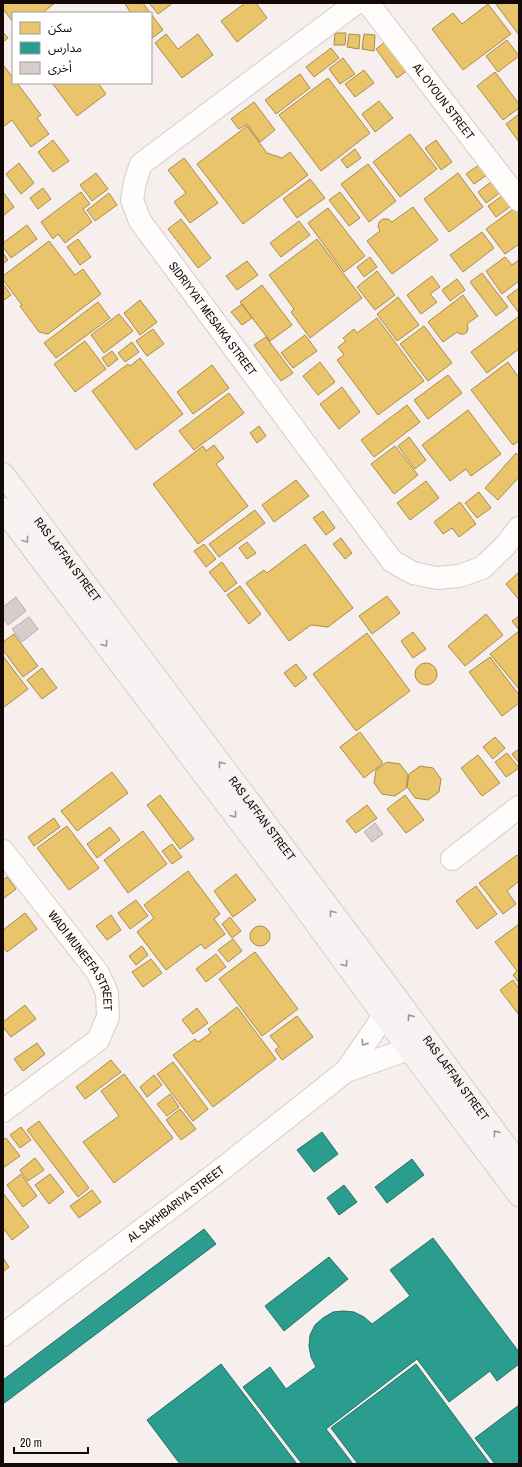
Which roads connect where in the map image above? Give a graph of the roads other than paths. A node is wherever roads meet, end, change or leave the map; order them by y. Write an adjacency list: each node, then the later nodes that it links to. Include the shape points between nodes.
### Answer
1 (356, 3): 6 (street, SIDRIYYAT MESAIKA STREET, via 141,164 132,200 140,221 392,561 413,573 436,578 459,576 482,568)
2 (368, 3): 3 (street, AL OYOUN STREET)
3 (519, 200)
4 (3, 474): 14 (street, RAS LAFFAN STREET, one-way to 4)
5 (3, 509): 10 (street, RAS LAFFAN STREET, one-way to 10)
6 (519, 528)
7 (519, 807): 9 (street)
8 (3, 851): 13 (street, WADI MUNEEFA STREET, via 98,973 107,993 108,1017 98,1040)
9 (452, 860)
10 (384, 1016): 11 (street, RAS LAFFAN STREET); 12 (street, AL SAKHBARIYA STREET, one-way to 12)
11 (409, 1049): 12 (street, AL SAKHBARIYA STREET); 15 (street, RAS LAFFAN STREET)
12 (346, 1071): 16 (street, AL SAKHBARIYA STREET, via 222,1169)
13 (3, 1111)
14 (519, 1164)
15 (519, 1195)
16 (3, 1334)

